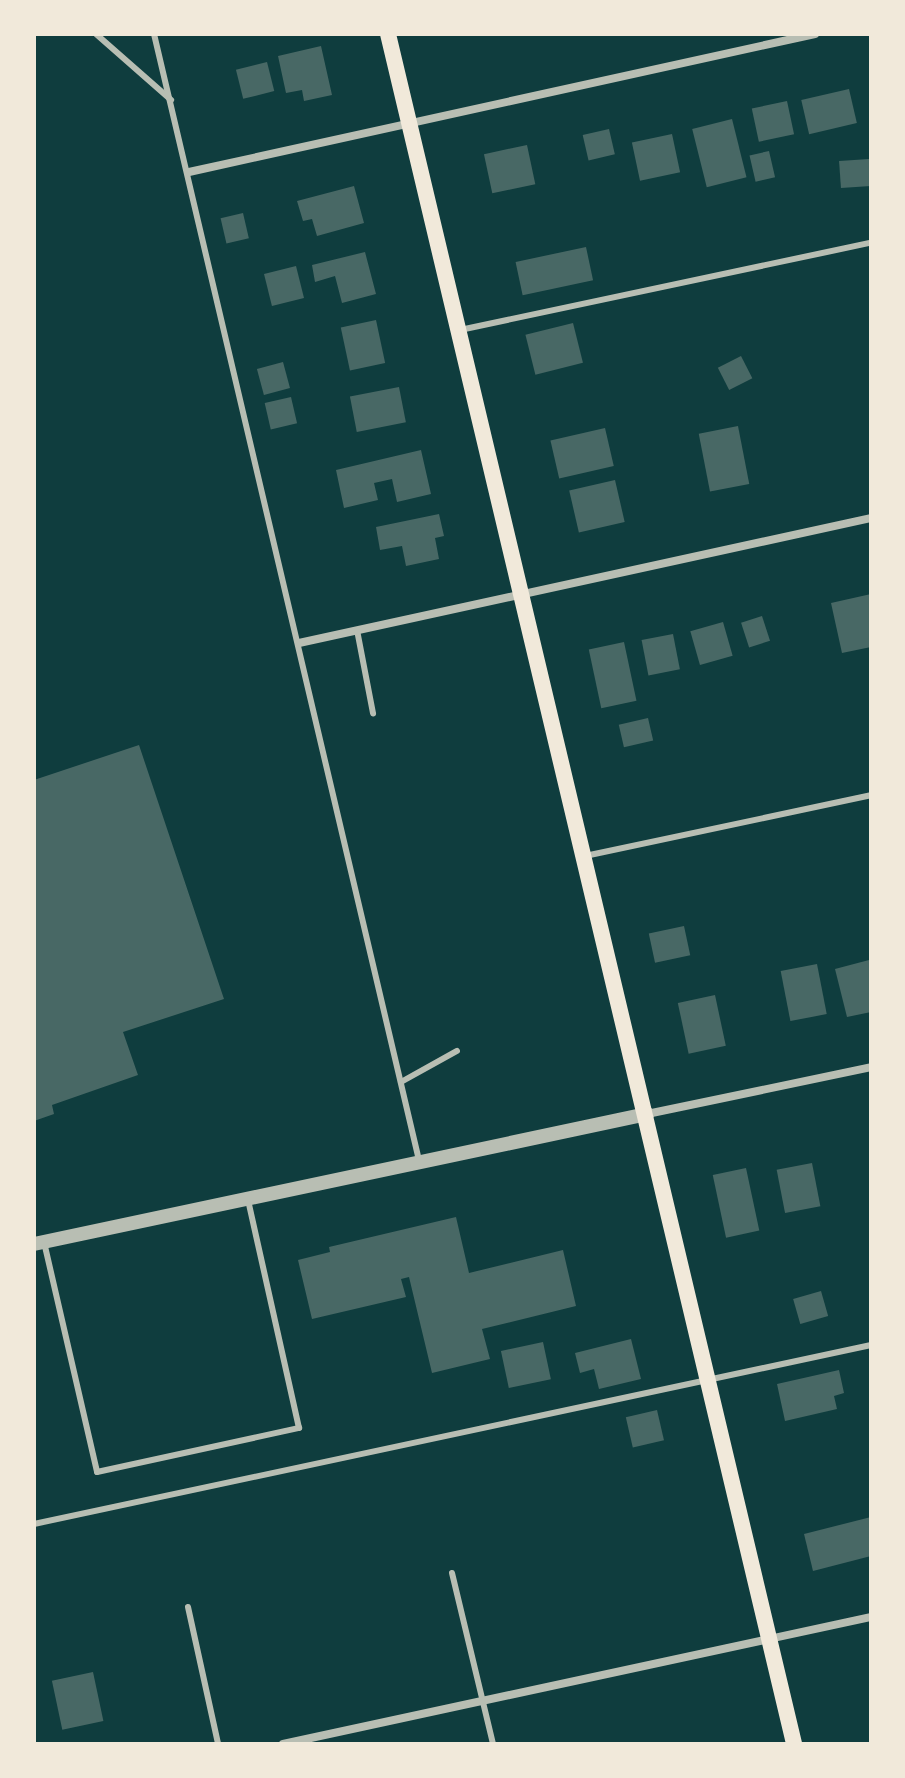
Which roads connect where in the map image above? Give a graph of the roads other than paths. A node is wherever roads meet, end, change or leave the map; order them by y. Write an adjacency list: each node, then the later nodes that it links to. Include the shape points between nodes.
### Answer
1 (96, 34): 5 (lane)
2 (154, 34): 5 (lane)
3 (388, 34): 6 (main road)
4 (815, 34): 6 (street)
5 (171, 100): 7 (lane)
6 (410, 122): 7 (street); 9 (main road)
7 (189, 172): 13 (lane)
8 (871, 243): 9 (lane)
9 (460, 330): 11 (main road)
10 (871, 518): 11 (street)
11 (523, 595): 12 (street); 16 (main road)
12 (357, 630): 13 (street); 14 (lane)
13 (299, 643): 19 (lane)
14 (373, 713)
15 (871, 795): 16 (lane)
16 (585, 856): 20 (main road)
17 (457, 1051): 19 (lane)
18 (871, 1067): 20 (street)
19 (401, 1082): 21 (lane)
20 (647, 1114): 21 (street); 25 (main road)
21 (419, 1162): 22 (street)
22 (248, 1198): 23 (street); 23 (lane, via 299,1428 97,1472)
23 (39, 1243)
24 (871, 1345): 25 (lane)
25 (708, 1380): 26 (lane); 30 (main road)
26 (34, 1524)
27 (452, 1573): 31 (lane)
28 (188, 1607): 32 (lane)
29 (871, 1617): 30 (street)
30 (768, 1639): 31 (street); 35 (main road)
31 (483, 1701): 33 (street); 34 (lane)
32 (218, 1744)
33 (283, 1744)
34 (493, 1744)
35 (794, 1744)

